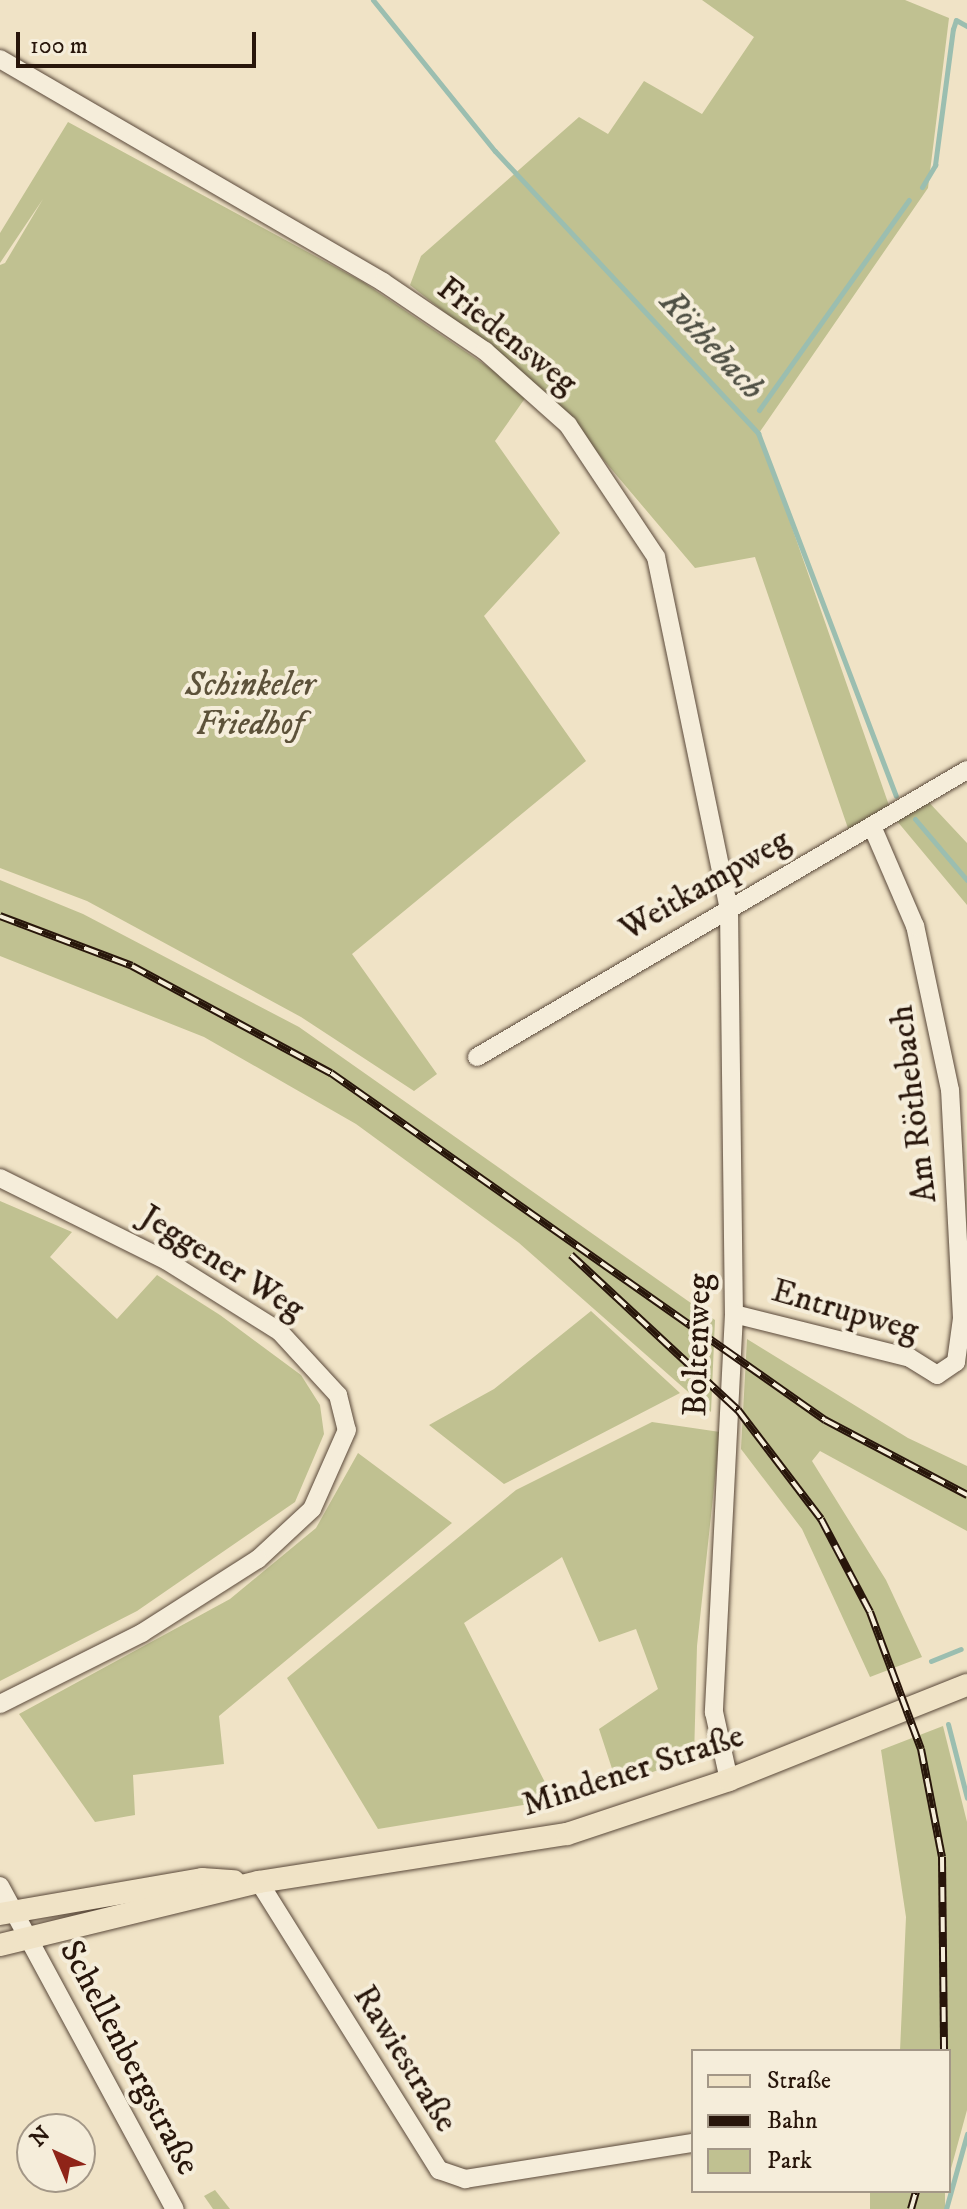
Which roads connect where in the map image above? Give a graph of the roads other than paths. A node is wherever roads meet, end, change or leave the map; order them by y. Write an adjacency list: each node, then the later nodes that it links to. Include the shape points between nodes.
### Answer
1 (0, 59): 4 (street, Friedensweg, via 383,282 485,351 568,425 663,575)
2 (967, 770): 3 (street, Weitkampweg)
3 (872, 826): 4 (street, Weitkampweg); 8 (street, Am Röthebach, via 915,926 950,1090 962,1318 956,1362)
4 (729, 909): 5 (street, Weitkampweg); 7 (street, Boltenweg)
5 (477, 1057)
6 (0, 1178): 10 (street, Jeggener Weg, via 74,1211 264,1321 313,1362 338,1395 347,1430 312,1509 258,1559 142,1633)
7 (734, 1314): 8 (street, Entrupweg, via 910,1358); 11 (street, Boltenweg, via 714,1712)
8 (937, 1375)
9 (967, 1685): 11 (main road, Mindener Straße)
10 (0, 1704)
11 (729, 1780): 12 (main road, Mindener Straße, via 567,1834)
12 (259, 1882): 14 (main road, Mindener Straße, via 202,1879); 15 (main road, Mindener Straße); 17 (street, Rawiestraße, via 439,2170 465,2179)
13 (0, 1886): 14 (street, Schellenbergstraße)
14 (7, 1913): 15 (street, Schellenbergstraße)
15 (27, 1936): 16 (main road, Mindener Straße); 18 (street, Schellenbergstraße)
16 (0, 1945)
17 (691, 2143)
18 (175, 2209)

